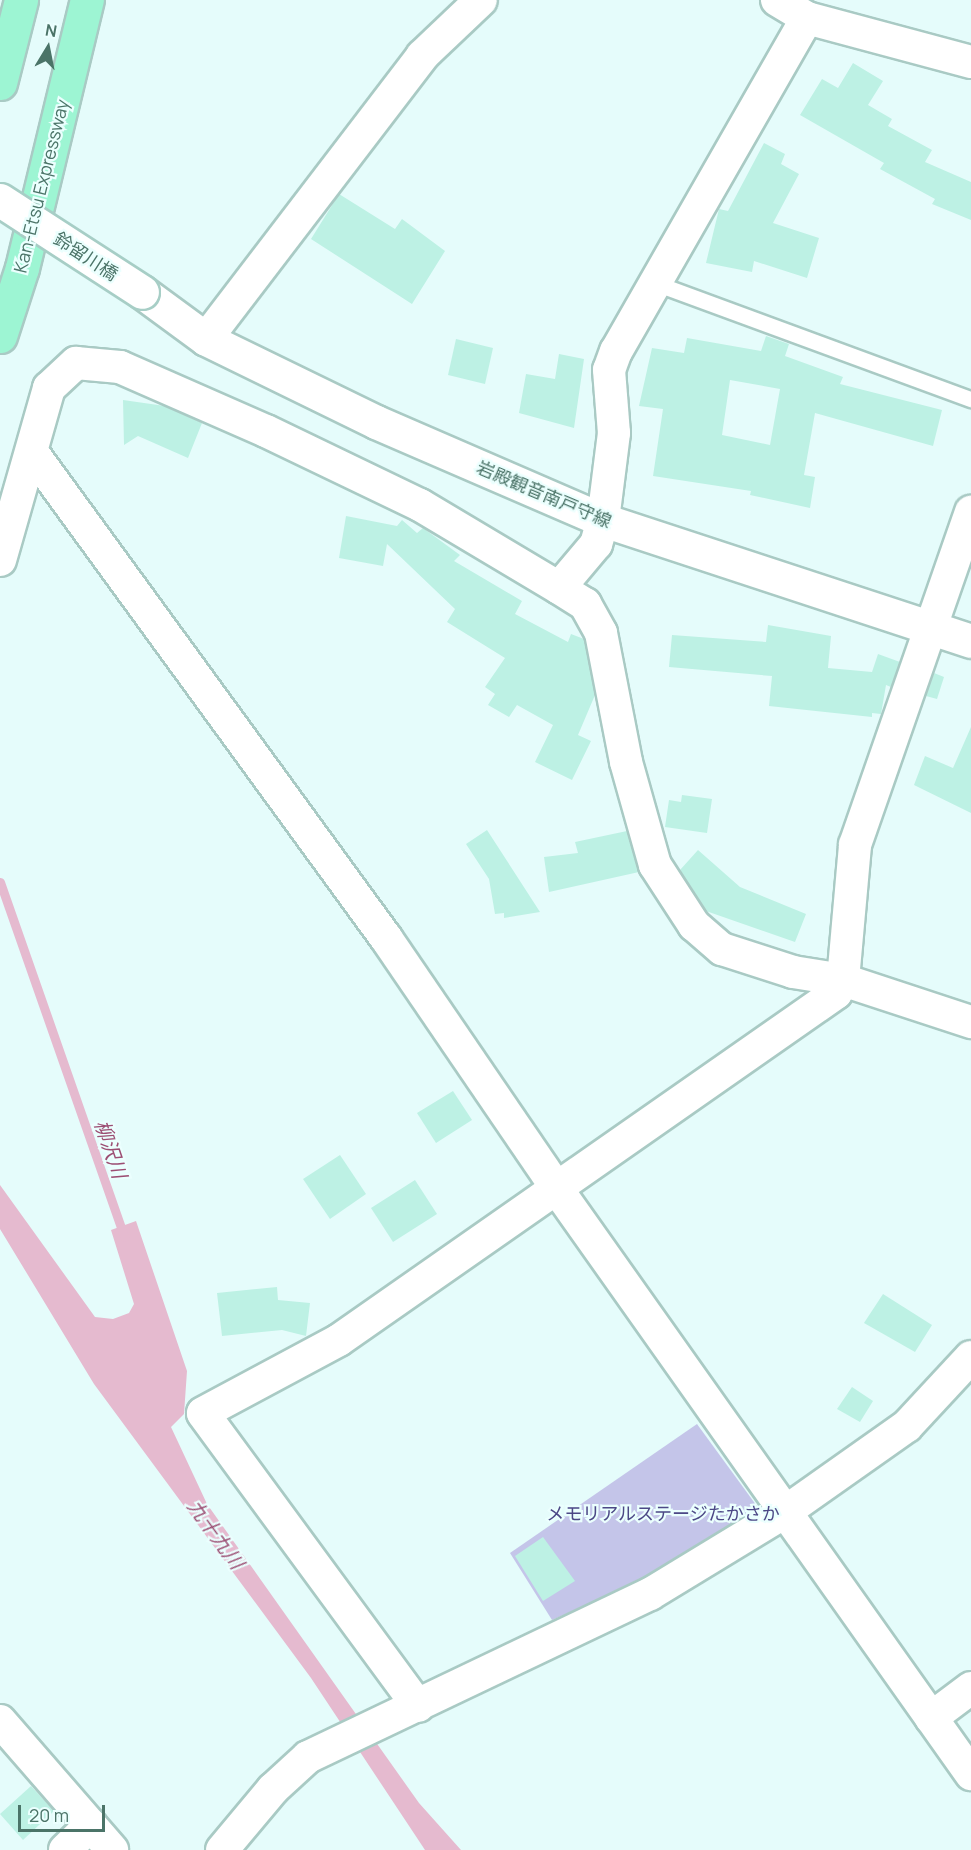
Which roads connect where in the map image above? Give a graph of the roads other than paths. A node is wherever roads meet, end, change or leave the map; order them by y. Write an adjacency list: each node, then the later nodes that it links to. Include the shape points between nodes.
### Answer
1 (21, 0): 7 (highway)
2 (87, 0): 11 (highway, Kan-Etsu Expressway, via 22,268)
3 (481, 0): 12 (street, via 422,56)
4 (777, 0): 5 (street)
5 (807, 18): 6 (street); 9 (street)
6 (971, 62)
7 (0, 83)
8 (0, 200): 10 (main road, 鈴留川橋, bridge)
9 (655, 283): 13 (lane); 16 (street, via 609,370 614,433)
10 (141, 292): 12 (main road, 岩殿観音南戸守線)
11 (0, 336)
12 (206, 339): 16 (main road, 岩殿観音南戸守線, via 376,422)
13 (971, 399)
14 (34, 454): 17 (street); 18 (street, via 49,388 76,363 120,367 420,506); 23 (street, via 386,938)
15 (971, 512): 19 (street)
16 (603, 520): 18 (street, via 596,544); 19 (main road, 岩殿観音南戸守線)
17 (0, 560)
18 (560, 588): 21 (street, via 585,604 601,633 626,762 655,865 694,925 722,949 793,972)
19 (932, 629): 20 (main road, 岩殿観音南戸守線); 21 (street, via 855,844)
20 (971, 641)
21 (843, 980): 22 (street); 23 (street, via 836,993)
22 (971, 1022)
23 (557, 1189): 25 (street); 27 (street, via 339,1340 203,1413)
24 (971, 1358): 25 (street, via 907,1426)
25 (785, 1512): 27 (street, via 650,1594); 28 (street)
26 (971, 1688): 28 (street)
27 (412, 1708): 34 (street, via 328,1748 286,1775)
28 (931, 1718): 30 (street)
29 (0, 1721): 31 (street)
30 (971, 1774)
31 (91, 1825): 32 (street); 33 (street)
32 (65, 1850)
33 (112, 1850)
34 (222, 1850)

